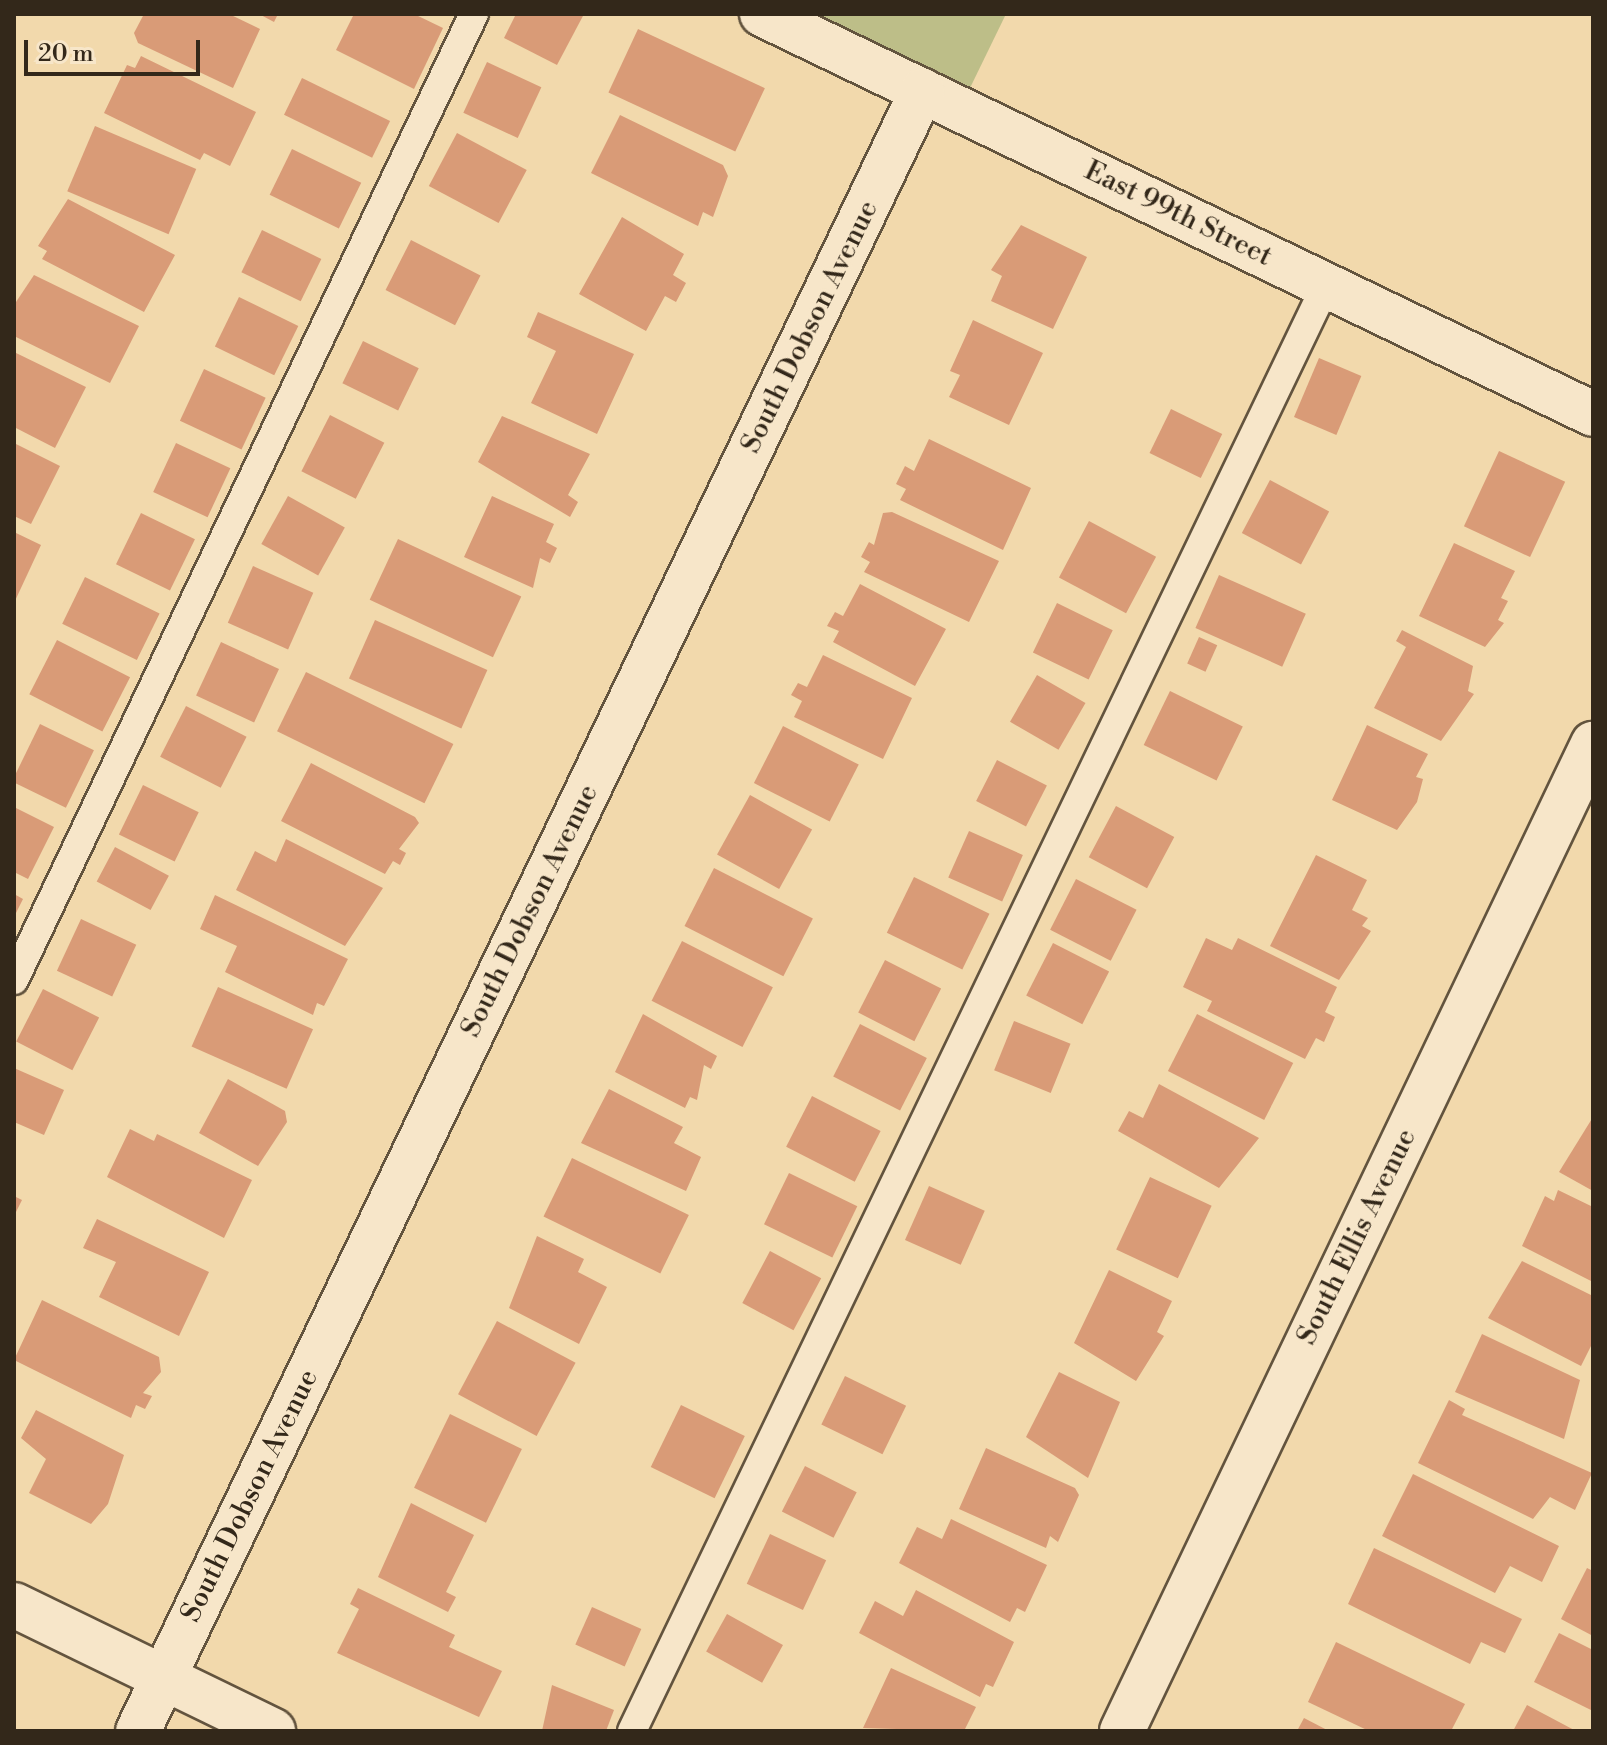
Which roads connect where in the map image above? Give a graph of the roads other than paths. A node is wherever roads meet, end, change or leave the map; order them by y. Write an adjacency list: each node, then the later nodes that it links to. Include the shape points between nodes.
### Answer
1 (474, 14): 7 (lane)
2 (762, 14): 3 (street, East 99th Street)
3 (922, 91): 4 (street, East 99th Street); 9 (street, South Dobson Avenue)
4 (1326, 285): 5 (street, East 99th Street); 12 (lane)
5 (1593, 414)
6 (1593, 744): 13 (street, South Ellis Avenue)
7 (14, 980)
8 (14, 1605): 9 (street)
9 (163, 1678): 10 (street, South Dobson Avenue); 11 (street)
10 (138, 1731)
11 (273, 1731)
12 (632, 1731)
13 (1122, 1731)

